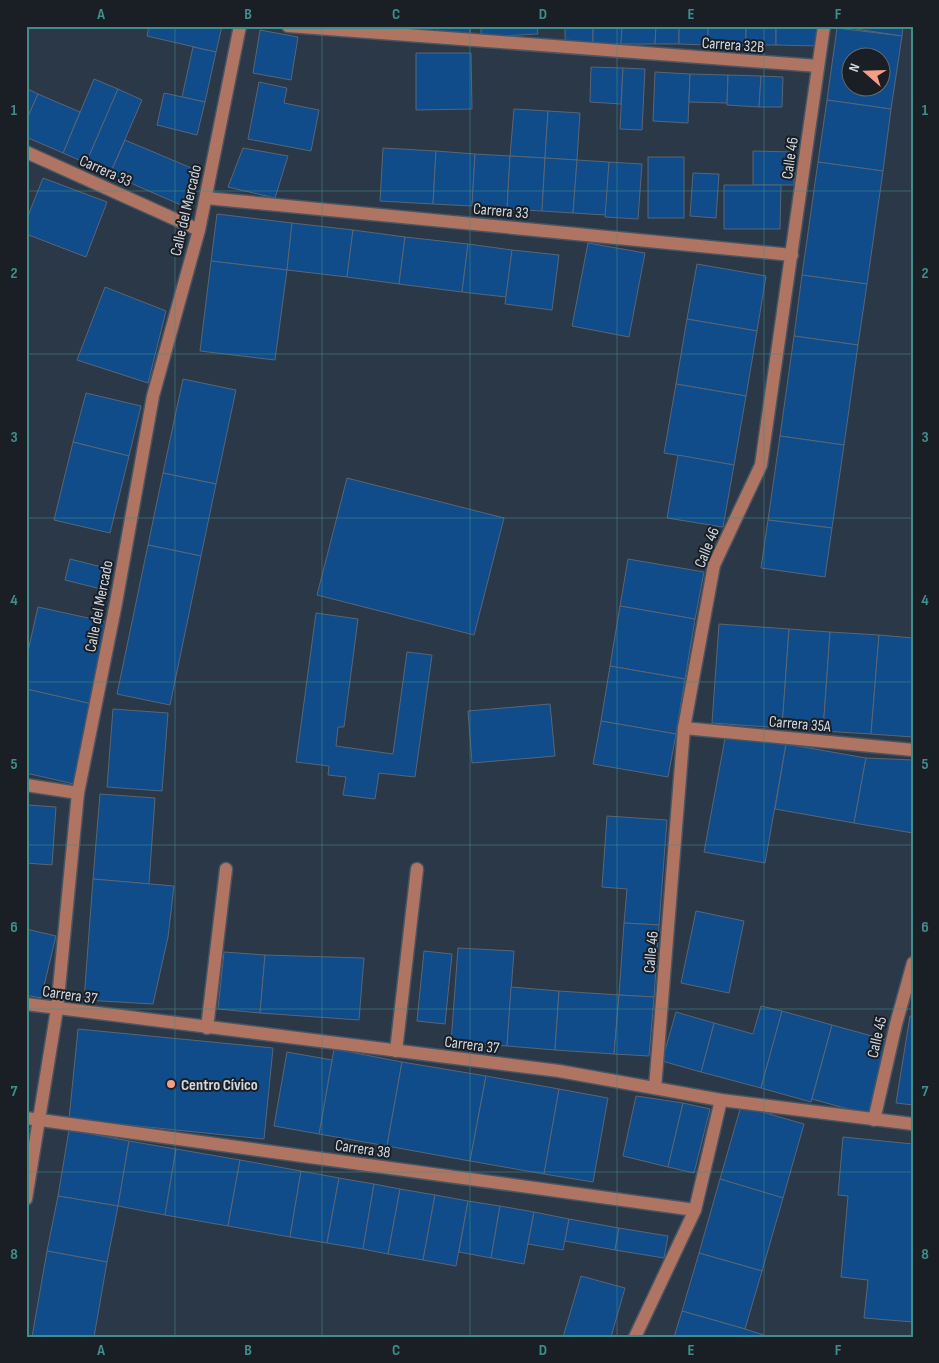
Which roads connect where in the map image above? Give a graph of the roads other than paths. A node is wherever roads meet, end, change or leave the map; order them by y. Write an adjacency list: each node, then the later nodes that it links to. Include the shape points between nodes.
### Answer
1 (240, 26): 6 (street, Calle del Mercado)
2 (288, 26): 4 (street, Carrera 32B)
3 (824, 26): 4 (street, Calle 46)
4 (818, 66): 8 (street, Calle 46)
5 (26, 152): 7 (street, Carrera 33)
6 (206, 198): 7 (street, Calle del Mercado); 8 (street, Carrera 33)
7 (199, 230): 12 (street, Calle del Mercado, via 153,396)
8 (792, 255): 9 (street, Calle 46, via 761,465 714,565)
9 (684, 728): 10 (street, Carrera 35A); 20 (street, Calle 46)
10 (913, 750)
11 (26, 785): 12 (street)
12 (78, 793): 17 (street, Calle del Mercado)
13 (226, 869): 18 (street)
14 (417, 869): 19 (street)
15 (913, 962): 23 (street, Calle 45)
16 (26, 1004): 17 (street, Carrera 37)
17 (57, 1009): 18 (street, Carrera 37); 22 (street, Calle del Mercado)
18 (207, 1028): 19 (street, Carrera 37)
19 (396, 1051): 20 (street, Carrera 37, via 559,1071)
20 (655, 1088): 21 (street, Carrera 37)
21 (721, 1100): 23 (street, Carrera 37); 26 (street)
22 (33, 1119): 25 (street, Calle del Mercado); 26 (street, Carrera 38)
23 (874, 1120): 24 (street, Carrera 37)
24 (913, 1124)
25 (26, 1199)
26 (695, 1210): 27 (street)
27 (635, 1337)

